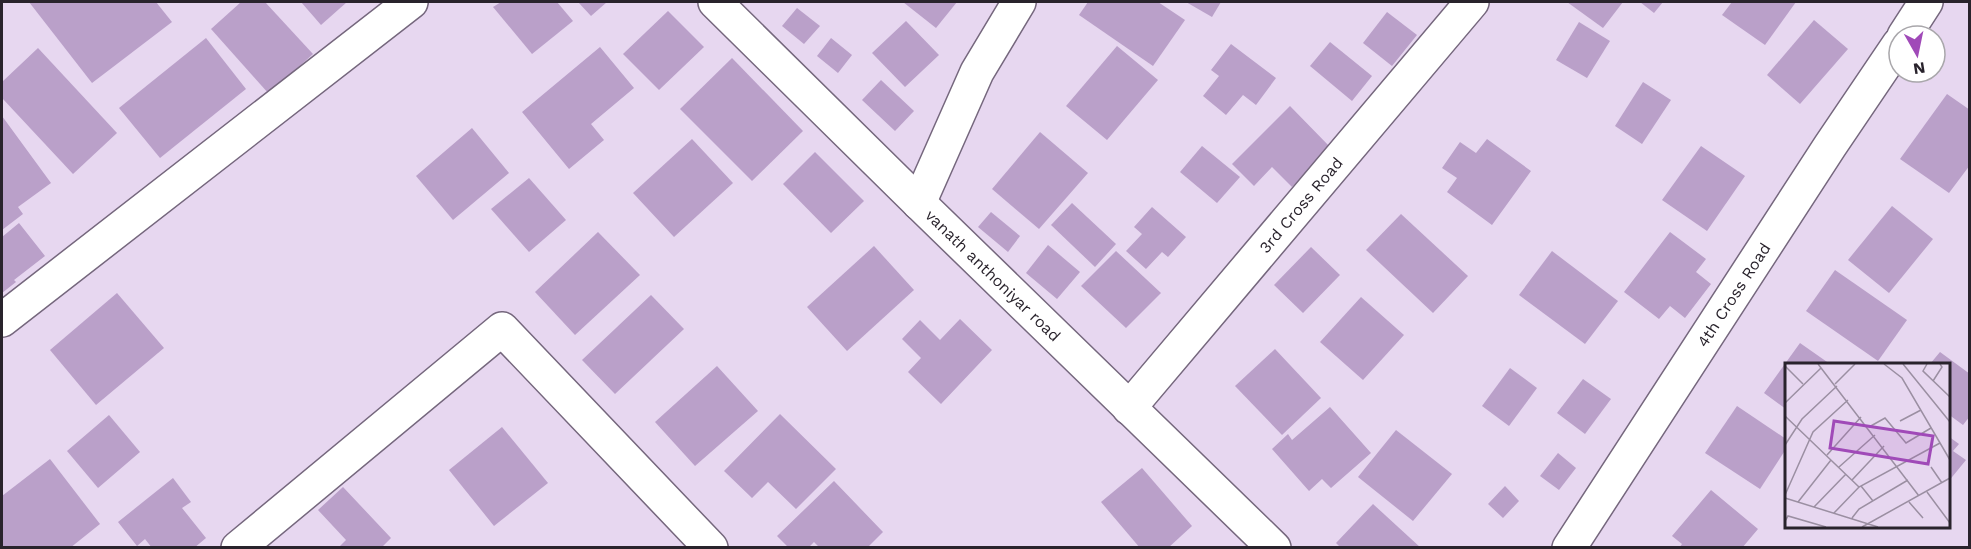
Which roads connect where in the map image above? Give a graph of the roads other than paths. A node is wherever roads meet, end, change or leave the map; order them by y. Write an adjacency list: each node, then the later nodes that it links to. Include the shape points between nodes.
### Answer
1 (411, 2): 9 (street)
2 (715, 2): 8 (street, vanath anthoniyar road)
3 (1019, 2): 8 (street, via 977,72)
4 (1472, 2): 10 (street, 3rd Cross Road)
5 (1926, 2): 6 (street)
6 (1912, 24)
7 (1887, 62): 14 (street, 4th Cross Road)
8 (919, 203): 10 (street, vanath anthoniyar road)
9 (2, 320)
10 (1129, 408): 11 (street, vanath anthoniyar road)
11 (1267, 546)
12 (238, 548): 13 (street, via 502,329)
13 (711, 548)
14 (1569, 548)

